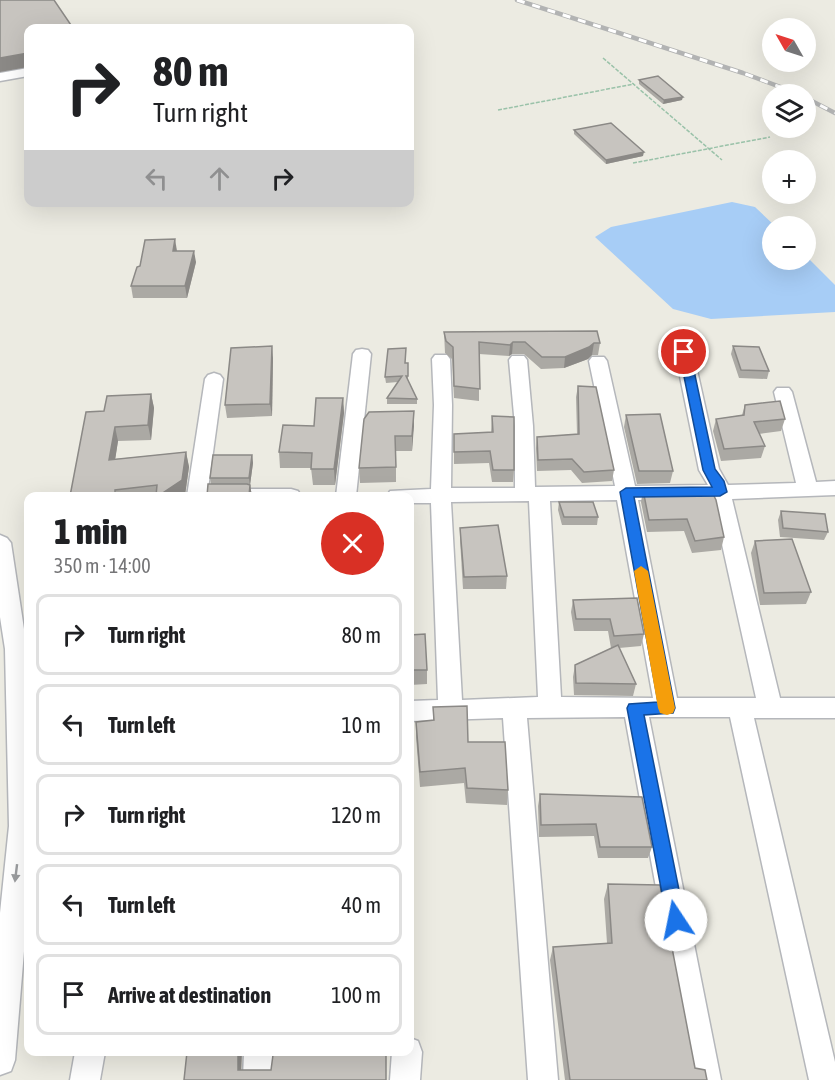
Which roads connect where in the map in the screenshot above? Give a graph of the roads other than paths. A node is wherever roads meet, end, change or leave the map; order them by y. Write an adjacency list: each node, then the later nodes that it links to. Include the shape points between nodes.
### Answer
1 (24, 73): 2 (street)
2 (0, 77)
3 (684, 352): 15 (street, via 709,470)
4 (362, 354): 13 (street)
5 (441, 359): 18 (street)
6 (518, 360): 16 (street)
7 (598, 361): 14 (street)
8 (214, 379): 12 (street)
9 (783, 392): 11 (street)
10 (835, 488): 11 (street)
11 (808, 489): 15 (street)
12 (198, 492)
13 (346, 492)
14 (626, 492): 15 (street); 16 (street); 24 (street)
15 (720, 492): 25 (street)
16 (532, 494): 18 (street); 22 (street)
17 (414, 496): 18 (street)
18 (441, 496): 27 (street)
19 (0, 543): 20 (street)
20 (22, 662): 30 (street)
21 (514, 708): 22 (street); 27 (street); 38 (street)
22 (550, 708): 23 (street)
23 (635, 708): 24 (street); 39 (street)
24 (667, 708): 28 (street)
25 (770, 708): 26 (street); 28 (street)
26 (835, 708)
27 (450, 709): 29 (street)
28 (740, 709): 40 (street)
29 (414, 711)
30 (23, 729): 34 (street, one-way to 34, via 22,825)
31 (89, 1056): 35 (street)
32 (259, 1056): 36 (street)
33 (406, 1056): 37 (street)
34 (0, 1060)
35 (85, 1080)
36 (258, 1080)
37 (405, 1080)
38 (543, 1080)
39 (706, 1080)
40 (824, 1080)

